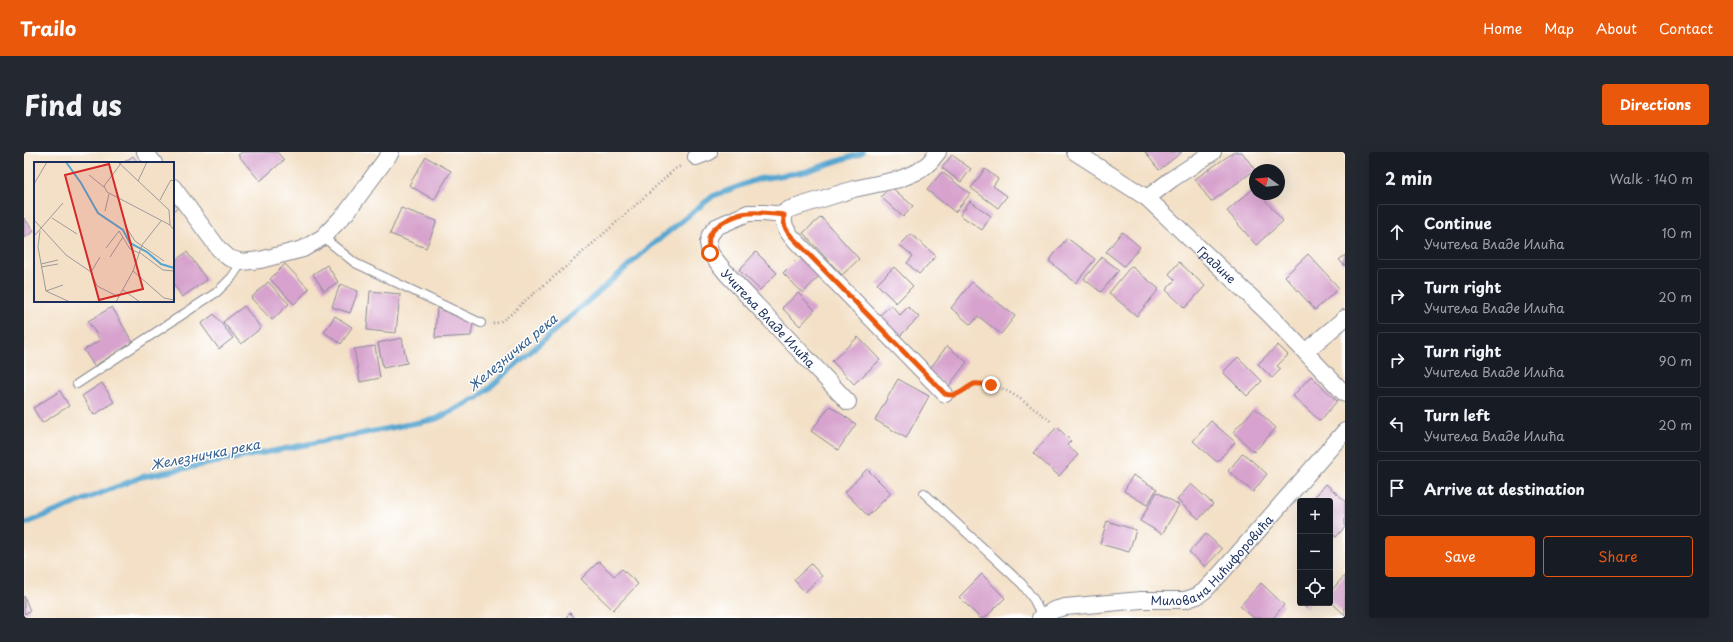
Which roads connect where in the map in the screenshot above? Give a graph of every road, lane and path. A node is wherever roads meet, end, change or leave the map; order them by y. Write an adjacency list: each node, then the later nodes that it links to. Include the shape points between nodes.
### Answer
1 (145, 152): 7 (street)
2 (392, 152): 11 (street, via 347,212)
3 (938, 152): 10 (street, via 919,171 900,179 854,189 787,210)
4 (1075, 152): 9 (street, Градине)
5 (1213, 152): 9 (street)
6 (703, 154): 14 (path, via 675,169 578,257 501,322 493,325)
7 (153, 162)
8 (174, 187): 12 (street, via 219,249 229,258)
9 (1147, 198): 15 (street, Градине)
10 (784, 215): 17 (street, via 783,223 791,236); 19 (street, Учитеља Владе Илића, via 748,213 716,227 708,243 710,253)
11 (323, 237): 12 (street, via 302,249); 14 (lane, via 355,263)
12 (242, 262): 16 (lane, via 217,292)
13 (1345, 318): 15 (street)
14 (481, 323)
15 (1306, 351): 18 (street, Градине)
16 (77, 384)
17 (945, 394): 20 (path, via 951,396 976,384 991,385 1006,389)
18 (1345, 394)
19 (848, 402)
20 (1052, 422)
21 (1345, 431): 23 (street, Милована Нићифоровића, via 1222,572 1197,596 1185,600 1140,600 1065,607)
22 (924, 493): 23 (lane, via 1022,584 1034,600)
23 (1041, 617)

